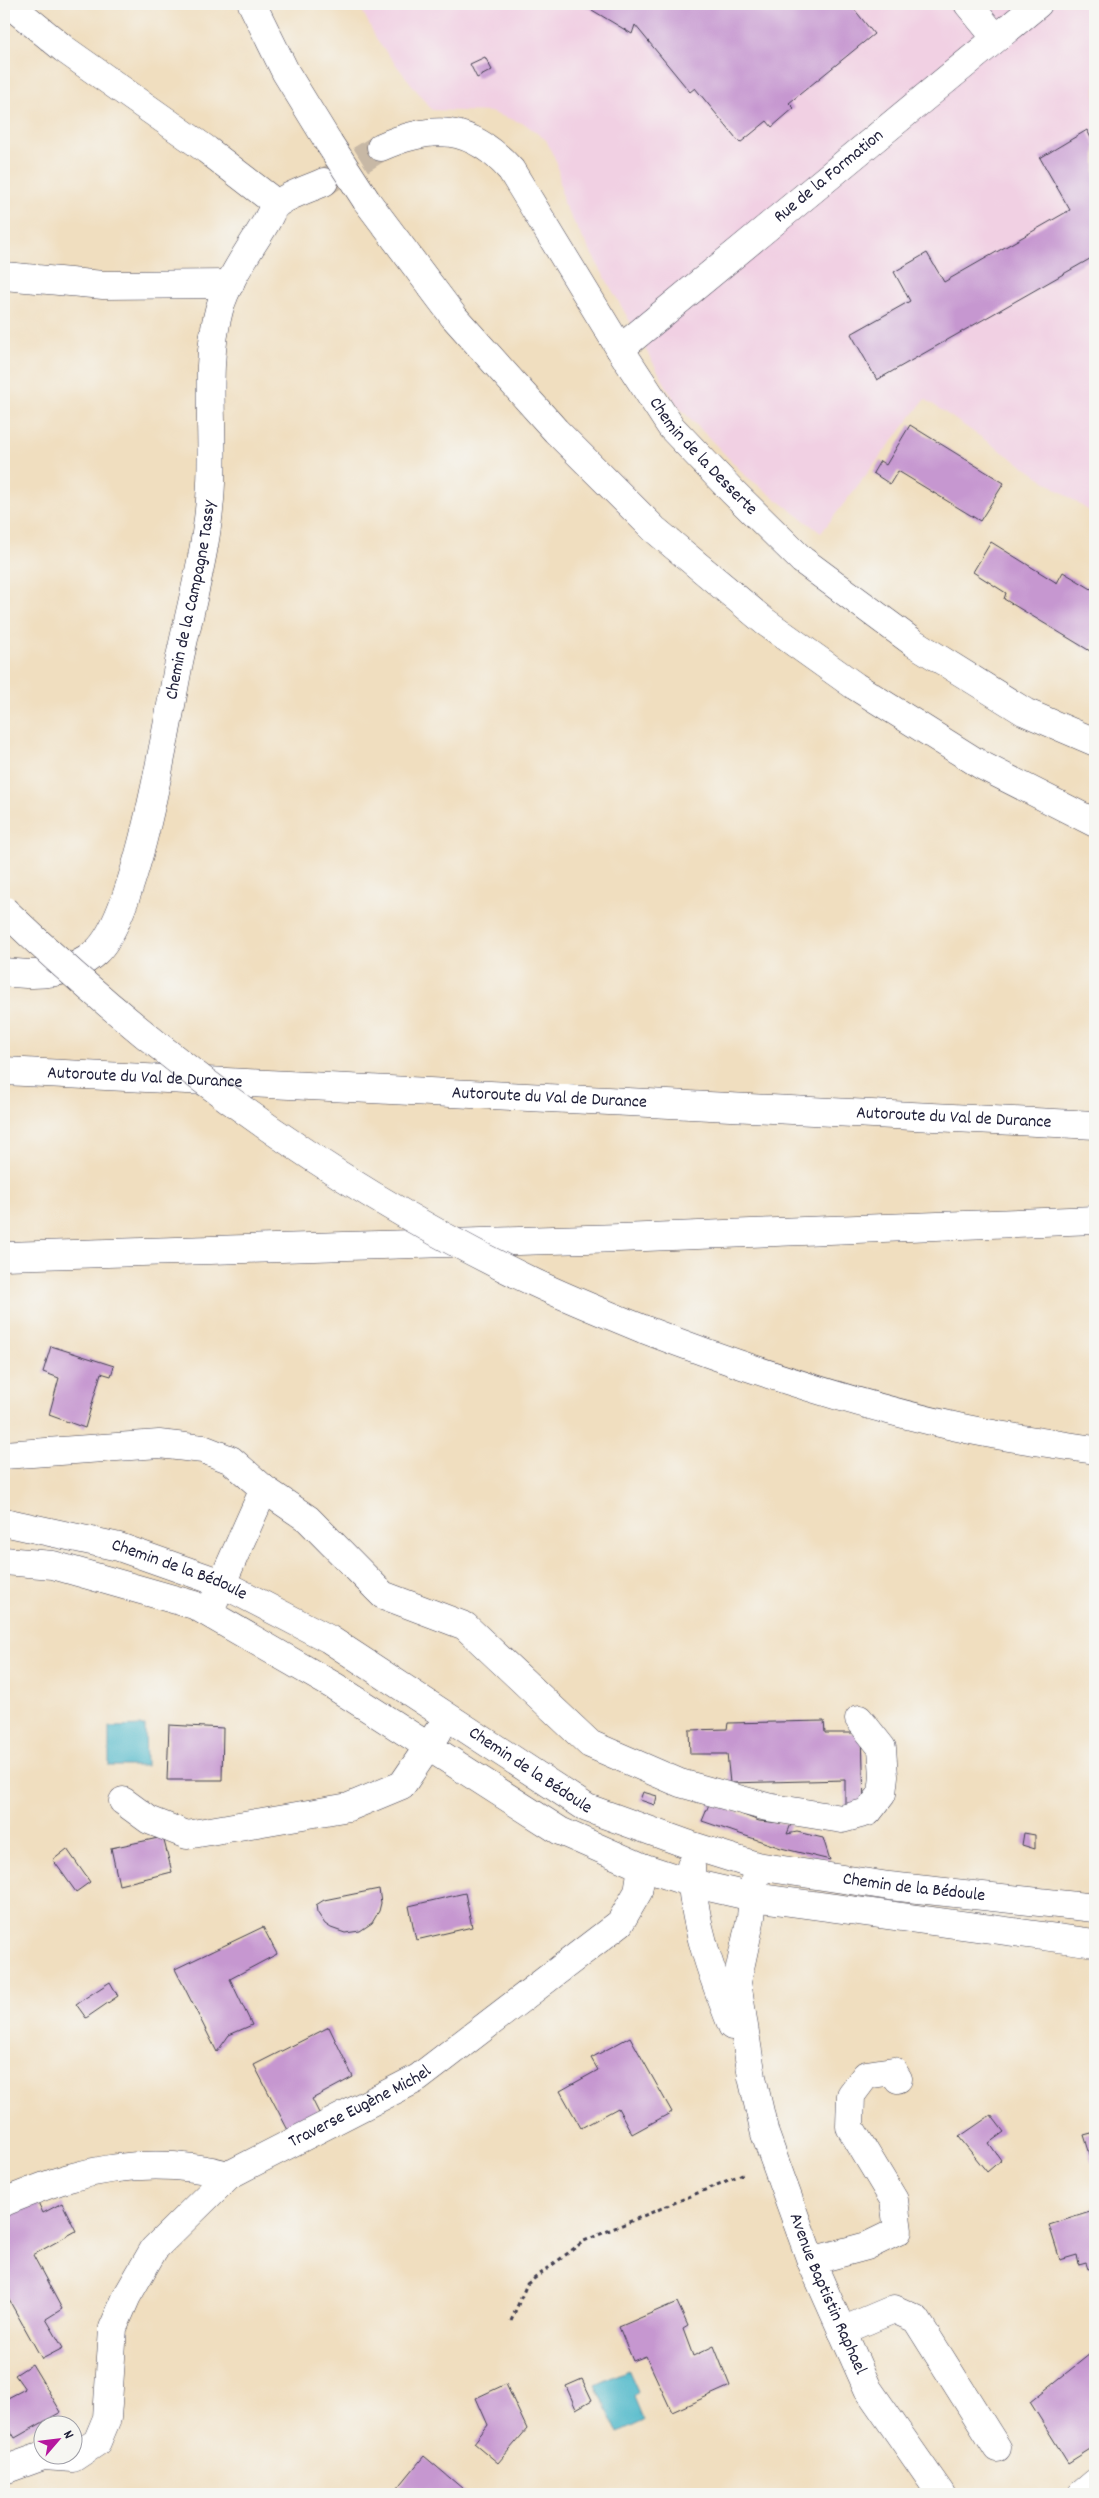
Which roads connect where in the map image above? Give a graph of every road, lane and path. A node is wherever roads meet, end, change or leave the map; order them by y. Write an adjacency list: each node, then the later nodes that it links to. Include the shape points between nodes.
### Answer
1 (9, 4): 8 (main road, via 64,49)
2 (252, 4): 13 (main road, bridge, via 286,73 329,143 366,200 454,317 556,431 654,529 764,621 854,686 981,765)
3 (968, 4): 5 (main road)
4 (1038, 4): 5 (main road, Rue de la Formation)
5 (996, 38): 11 (main road, Rue de la Formation)
6 (381, 147): 11 (main road, Chemin de la Desserte, via 420,132 440,132 467,137 495,152 511,170)
7 (324, 182): 8 (main road)
8 (277, 204): 10 (main road, Chemin de la Campagne Tassy)
9 (4, 276): 10 (main road, via 103,285)
10 (230, 284): 15 (main road, Chemin de la Campagne Tassy, via 220,310 213,344 210,411 212,484 200,567 144,829 122,908 98,951 76,966 48,974)
11 (620, 349): 12 (main road, Chemin de la Desserte, via 671,428 802,560 914,643 964,675 1025,712)
12 (1095, 742)
13 (1095, 823)
14 (4, 910): 20 (main road, bridge, via 60,964 174,1059 242,1110 357,1185 533,1282 643,1330 734,1364 881,1408 954,1426)
15 (4, 972)
16 (4, 1071): 17 (main road, Autoroute du Val de Durance)
17 (1095, 1125)
18 (1095, 1220): 19 (main road)
19 (4, 1256)
20 (1095, 1450)
21 (4, 1455): 22 (main road, via 159,1444 203,1449 230,1460)
22 (264, 1489): 25 (main road); 28 (main road, via 308,1518 383,1595 465,1626 590,1744 680,1783 767,1807 842,1819 868,1812 882,1794 882,1748)
23 (4, 1522): 25 (main road, Chemin de la Bédoule, via 119,1547)
24 (4, 1561): 26 (main road, Chemin de la Bédoule, via 53,1564 194,1605)
25 (221, 1583): 26 (main road); 27 (main road, Chemin de la Bédoule, via 329,1639)
26 (208, 1614): 29 (main road, Chemin de la Bédoule, via 334,1686)
27 (448, 1716): 29 (main road); 31 (main road, Chemin de la Bédoule, via 587,1808)
28 (859, 1719)
29 (429, 1747): 30 (main road, via 402,1785 349,1807 187,1835 149,1820); 33 (main road, Chemin de la Bédoule, via 560,1831)
30 (123, 1801)
31 (690, 1845): 32 (main road, Chemin de la Bédoule); 34 (main road, Avenue Baptistin Raphael)
32 (757, 1866): 35 (main road, Avenue Baptistin Raphael); 36 (main road, Chemin de la Bédoule, via 889,1886)
33 (642, 1867): 34 (main road, Chemin de la Bédoule); 41 (main road, Traverse Eugène Michel, via 638,1892 620,1923 418,2078)
34 (691, 1883): 35 (main road, Chemin de la Bédoule); 38 (main road, Avenue Baptistin Raphael, via 708,1964)
35 (753, 1897): 37 (main road, Chemin de la Bédoule); 38 (main road, Avenue Baptistin Raphael, via 737,1982)
36 (1095, 1908)
37 (1095, 1943)
38 (752, 2076): 40 (main road, Avenue Baptistin Raphael, via 765,2134)
39 (898, 2079): 43 (main road, via 893,2071 866,2075 852,2095 850,2127 894,2200 898,2231 868,2246)
40 (775, 2160): 43 (main road, Avenue Baptistin Raphael); 44 (path, via 584,2241 527,2284)
41 (228, 2175): 42 (main road, via 198,2167 136,2164 68,2178); 47 (main road, Traverse Eugène Michel, via 154,2248 127,2296 113,2328 107,2418 97,2442 73,2458 43,2456)
42 (4, 2202)
43 (811, 2261): 45 (main road, Avenue Baptistin Raphael)
44 (511, 2321)
45 (842, 2331): 46 (main road, via 894,2309 916,2319); 49 (main road, Avenue Baptistin Raphael, via 868,2390)
46 (996, 2448)
47 (4, 2470)
48 (1095, 2483): 50 (main road)
49 (942, 2494)
50 (1082, 2494)

